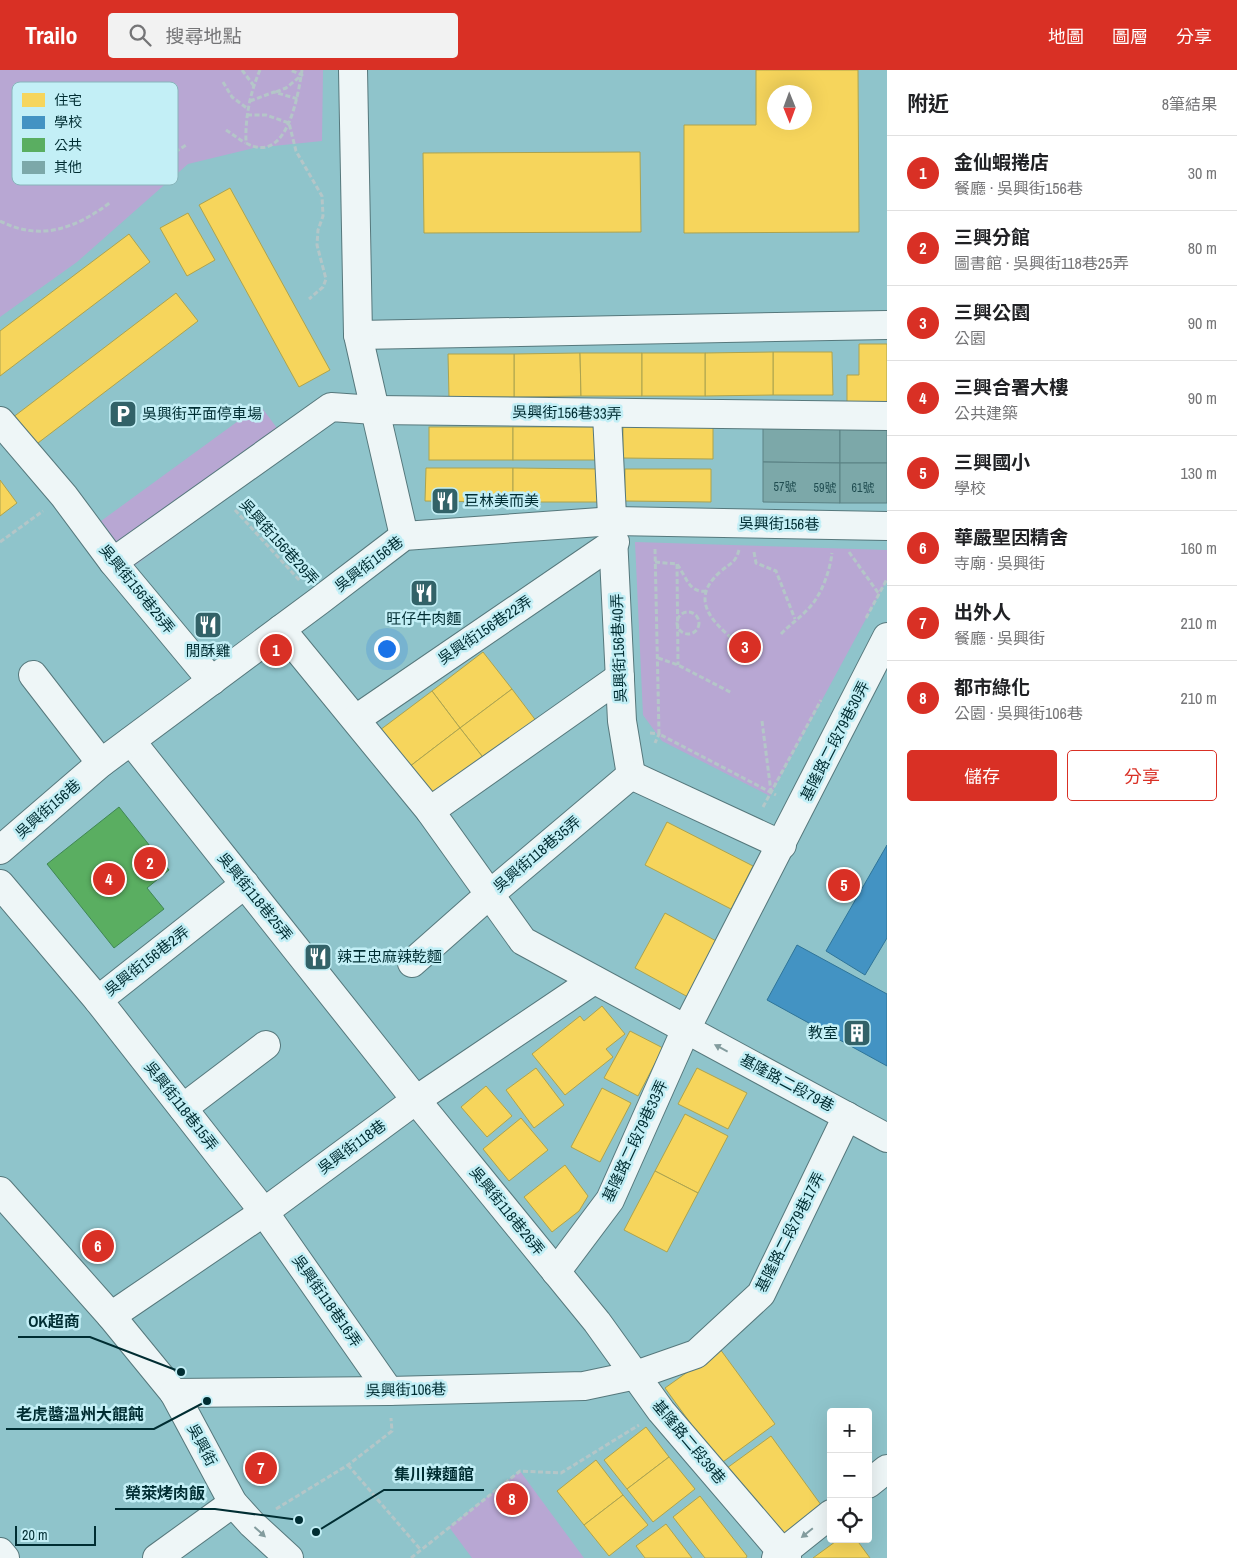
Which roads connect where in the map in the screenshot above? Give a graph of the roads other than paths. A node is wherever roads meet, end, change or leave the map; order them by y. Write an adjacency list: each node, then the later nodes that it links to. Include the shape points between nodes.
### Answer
1 (353, 70): 3 (street)
2 (887, 325): 3 (street)
3 (358, 335): 4 (street)
4 (375, 410): 5 (street, 吳興街156巷33弄); 10 (street); 11 (street, 吳興街156巷33弄, via 331,408)
5 (607, 414): 6 (street, 吳興街156巷33弄); 9 (street, 吳興街156巷40弄)
6 (887, 416)
7 (0, 421): 11 (street, 吳興街156巷25弄, via 64,496)
8 (887, 526): 9 (street, 吳興街156巷)
9 (614, 531): 10 (street, 吳興街156巷); 15 (street, 吳興街156巷40弄); 17 (street, 吳興街156巷22弄)
10 (404, 536): 12 (street, 吳興街156巷)
11 (113, 562): 16 (street, 吳興街156巷25弄)
12 (280, 629): 16 (street, 吳興街156巷); 17 (street)
13 (887, 638): 22 (street, 基隆路二段79巷30弄)
14 (33, 675): 19 (street)
15 (620, 677): 20 (street, 吳興街156巷40弄, via 622,721); 21 (street)
16 (212, 681): 18 (street, 吳興街156巷)
17 (356, 719): 21 (street)
18 (130, 741): 19 (street, 吳興街156巷); 25 (street, 吳興街118巷25弄)
19 (101, 763): 23 (street, 吳興街156巷)
20 (631, 774): 22 (street); 26 (street, 吳興街118巷35弄)
21 (430, 811): 26 (street)
22 (782, 844): 30 (street, 基隆路二段79巷30弄)
23 (0, 850)
24 (0, 884): 29 (street, 吳興街156巷2弄)
25 (245, 884): 29 (street, 吳興街156巷2弄); 32 (street, 吳興街118巷25弄)
26 (490, 894): 27 (street); 28 (street, 吳興街118巷35弄, via 524,941)
27 (412, 963)
28 (594, 980): 30 (street, 吳興街118巷35弄); 32 (street, 吳興街118巷)
29 (98, 1000): 33 (street, 吳興街118巷15弄)
30 (686, 1029): 34 (street, 基隆路二段79巷, one-way to 30); 38 (street, 基隆路二段79巷33弄, via 610,1200)
31 (266, 1045): 33 (street)
32 (416, 1100): 37 (street, 吳興街118巷); 38 (street, 吳興街118巷26弄)
33 (183, 1108): 37 (street, 吳興街118巷15弄)
34 (847, 1116): 35 (street, 基隆路二段79巷); 41 (street, 基隆路二段79巷17弄, via 760,1294 696,1354)
35 (887, 1138)
36 (0, 1191): 39 (street, 吳興街)
37 (264, 1212): 39 (street, 吳興街118巷); 42 (street, 吳興街118巷16弄)
38 (556, 1272): 40 (street, 吳興街118巷26弄)
39 (111, 1316): 43 (street, 吳興街)
40 (597, 1322): 41 (street, 基隆路二段39巷)
41 (636, 1375): 42 (street, 吳興街106巷, via 584,1386); 47 (street, 基隆路二段39巷, via 661,1411)
42 (390, 1391): 43 (street, 吳興街106巷)
43 (174, 1392): 44 (street, 吳興街)
44 (233, 1503): 49 (street); 50 (street, 吳興街, one-way to 50)
45 (827, 1517): 47 (street, one-way to 47)
46 (0, 1552): 48 (street)
47 (782, 1556)
48 (5, 1558)
49 (157, 1558)
50 (289, 1558)

